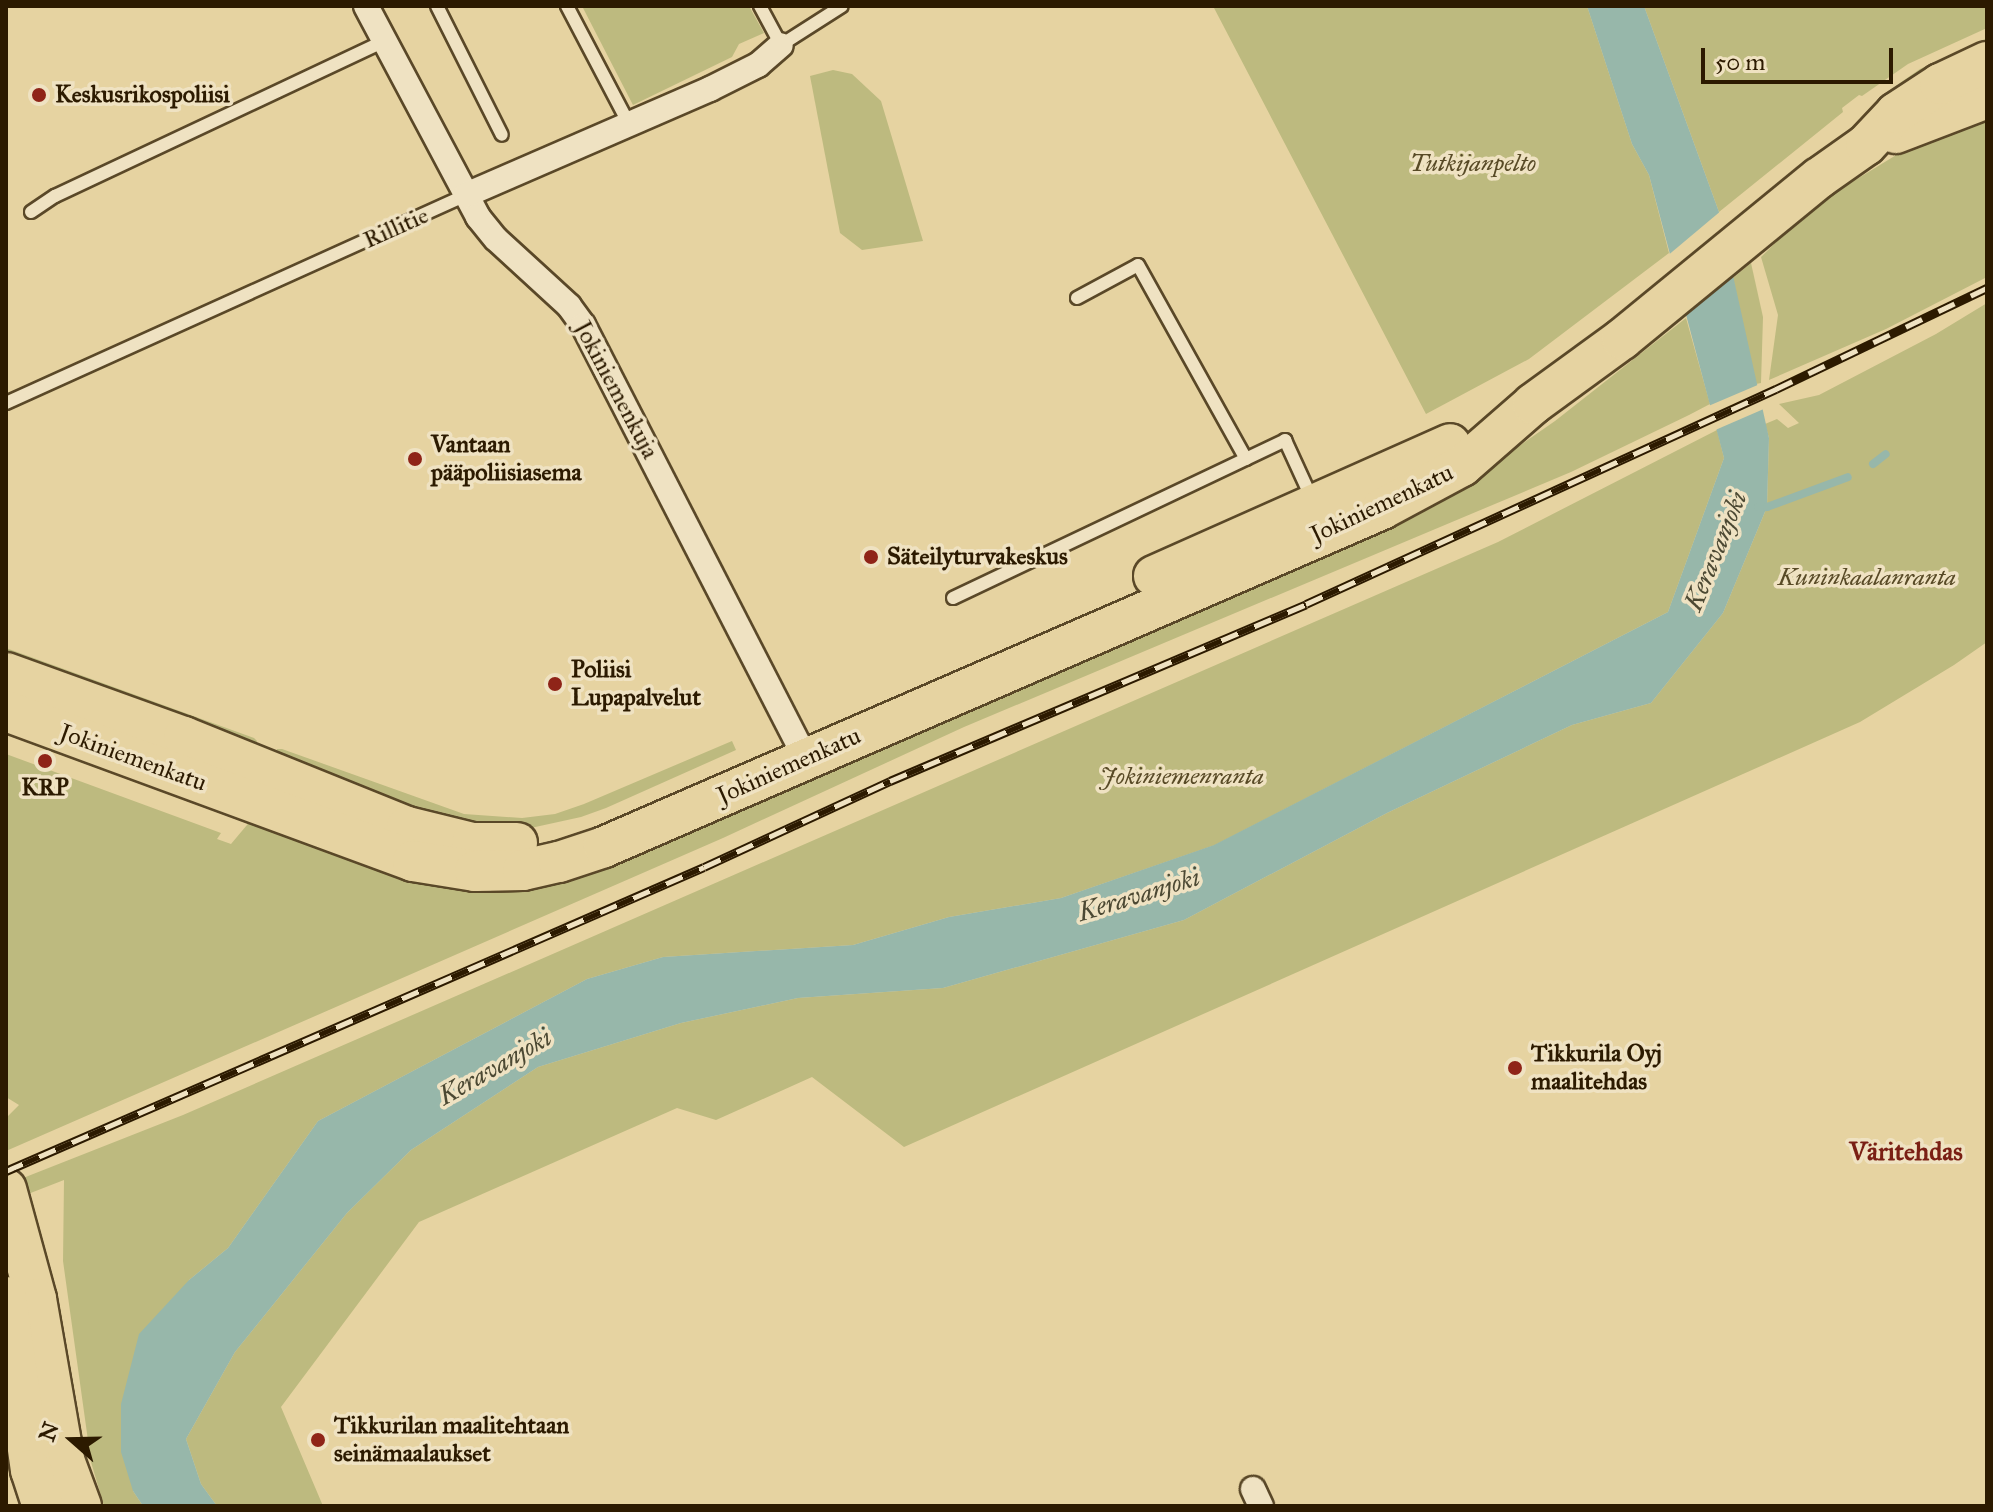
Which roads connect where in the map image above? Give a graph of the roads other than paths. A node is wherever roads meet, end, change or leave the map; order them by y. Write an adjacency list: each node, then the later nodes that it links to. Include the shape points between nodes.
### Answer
1 (366, 6): 6 (street, Jokiniemenkuja)
2 (437, 6): 11 (lane)
3 (567, 6): 10 (lane)
4 (760, 6): 7 (lane)
5 (842, 6): 7 (lane)
6 (384, 41): 13 (street, Jokiniemenkuja); 14 (lane)
7 (781, 45): 10 (street, Rillitie, via 758,65)
8 (1987, 62): 12 (main road, Jokiniemenkatu, via 1896,113)
9 (1987, 98): 12 (main road, Jokiniemenkatu)
10 (630, 126): 13 (street, Rillitie)
11 (502, 135)
12 (1866, 145): 18 (main road, Jokiniemenkatu, via 1533,404)
13 (466, 195): 16 (lane, Rillitie); 22 (street, Jokiniemenkuja, via 496,239 583,325)
14 (31, 212)
15 (1077, 298): 17 (lane, via 1138,265)
16 (6, 403)
17 (1246, 459): 18 (lane, via 1285,440); 19 (lane)
18 (1320, 518): 22 (main road, Jokiniemenkatu)
19 (953, 598)
20 (6, 673): 22 (main road, Jokiniemenkatu, via 184,737 407,827 472,843 547,838)
21 (6, 711): 22 (main road, Jokiniemenkatu, via 413,861 475,871 523,870 604,847)
22 (800, 747)
23 (6, 1189): 24 (main road)
24 (12, 1248): 27 (main road, via 64,1460)
25 (6, 1297): 26 (main road, via 31,1470)
26 (43, 1506)
27 (81, 1506)

